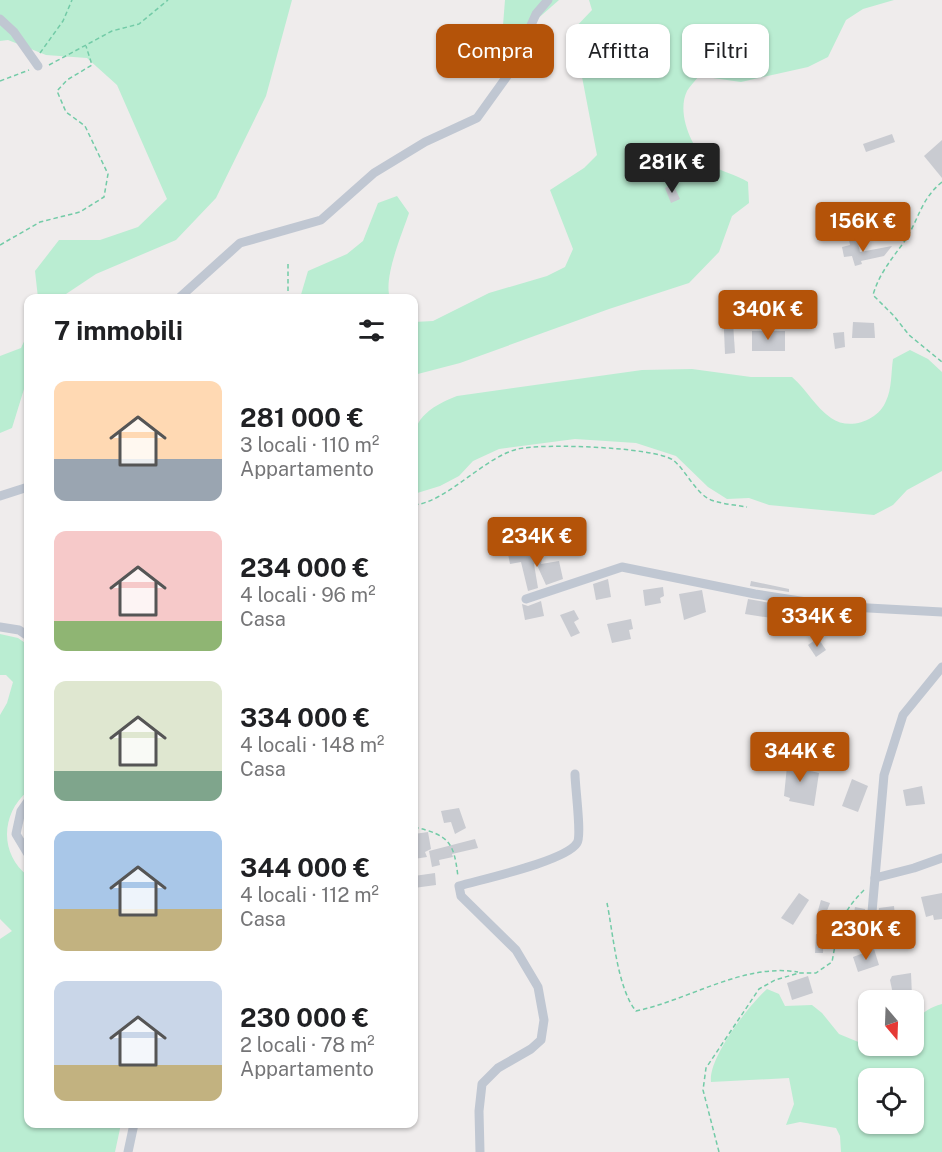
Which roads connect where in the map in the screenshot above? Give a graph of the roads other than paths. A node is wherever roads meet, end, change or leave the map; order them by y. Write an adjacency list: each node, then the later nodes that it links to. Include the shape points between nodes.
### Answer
1 (548, 0): 4 (street, via 536,14 510,72 477,118 425,142 374,173 321,220 240,243)
2 (0, 19): 3 (street)
3 (38, 66)
4 (183, 294)
5 (24, 488): 6 (street)
6 (0, 496)
7 (526, 599): 8 (street, via 622,567 832,606)
8 (942, 612)
9 (0, 627): 10 (street)
10 (24, 633)
11 (942, 667): 16 (street, via 903,715 884,775)
12 (575, 774): 20 (street, via 581,828 577,843 563,855 459,886 461,896 516,950 538,987 544,1020 541,1040 498,1068 482,1084)
13 (24, 807): 14 (street, via 16,834)
14 (24, 847)
15 (942, 858): 16 (street)
16 (875, 878): 17 (street)
17 (872, 912)
18 (133, 1128): 19 (street)
19 (128, 1152)
20 (480, 1152)

